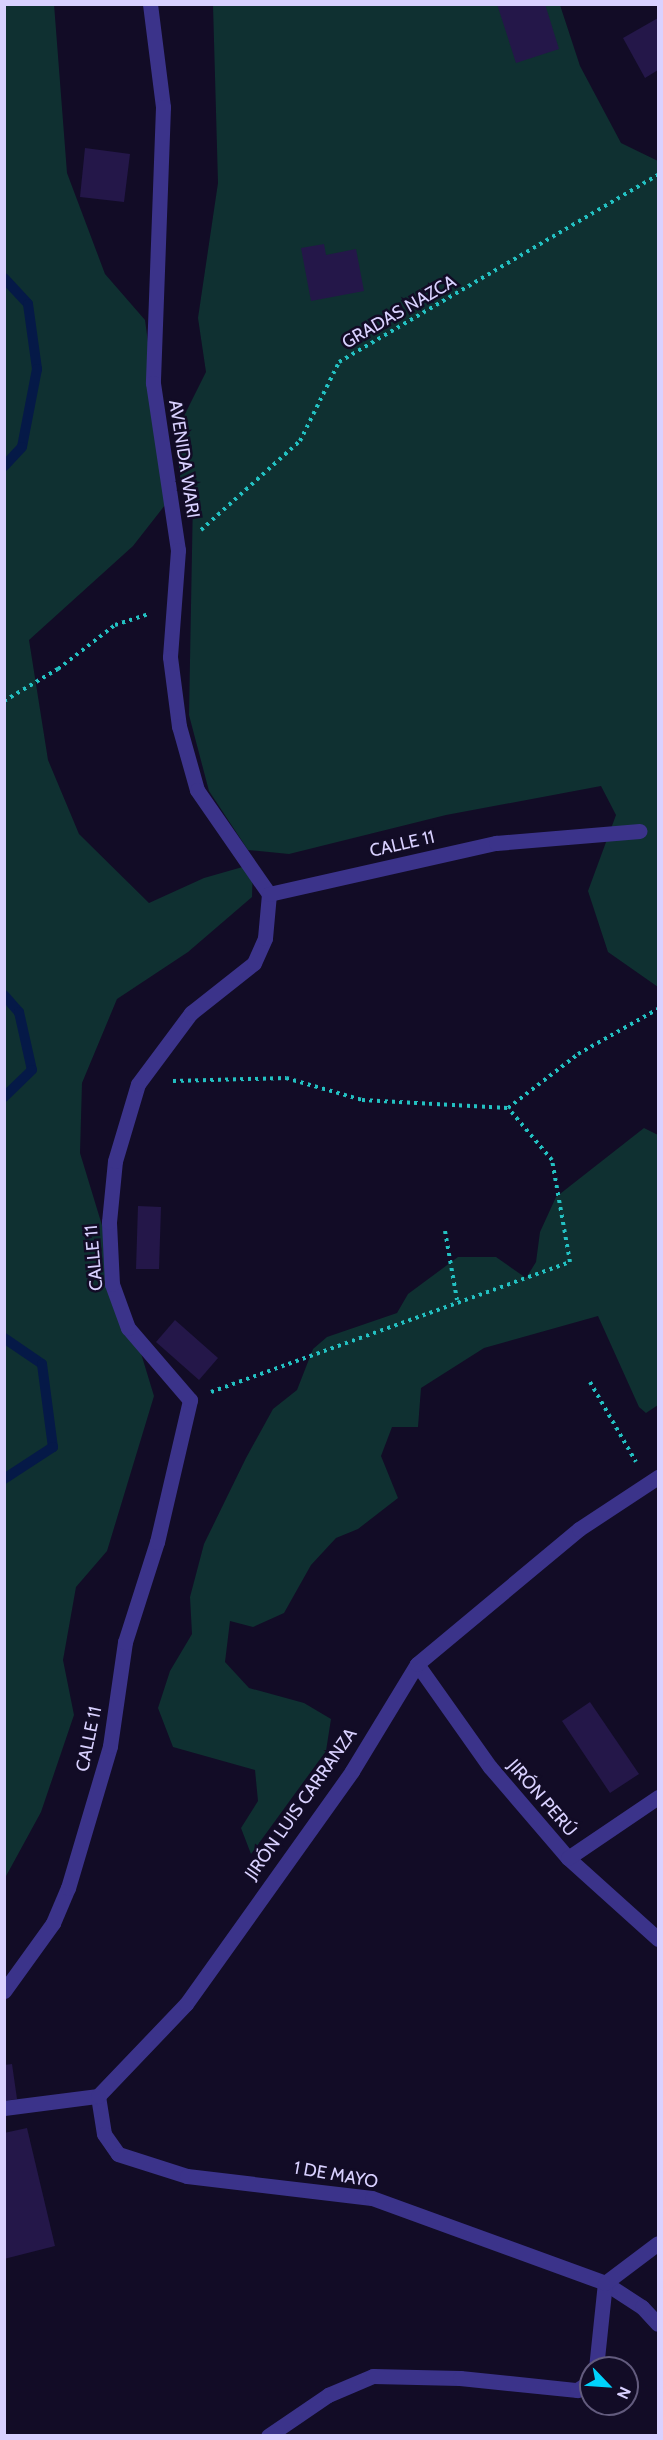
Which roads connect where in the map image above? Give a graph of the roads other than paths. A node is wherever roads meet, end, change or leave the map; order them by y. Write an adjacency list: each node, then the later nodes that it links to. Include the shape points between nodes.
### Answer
1 (150, 4): 3 (street, AVENIDA WARI, via 163,107 153,383 178,550 177,604 170,657 179,726 197,790)
2 (640, 831): 3 (street, CALLE 11, via 496,843)
3 (269, 894): 9 (street, CALLE 11, via 265,938 254,963 191,1013 138,1084 116,1161 109,1222 112,1284 128,1328 190,1400 157,1542 125,1642 110,1746 68,1888 53,1923)
4 (653, 1480): 5 (street, JIRÓN LUIS CARRANZA, via 579,1529)
5 (417, 1664): 7 (street, JIRÓN PERÚ, via 490,1767); 10 (street, JIRÓN LUIS CARRANZA, via 352,1771 186,2004)
6 (658, 1797): 7 (street)
7 (568, 1858): 8 (street, JIRÓN PERÚ)
8 (658, 1940)
9 (4, 1991)
10 (98, 2096): 11 (street); 13 (street, 1 DE MAYO, via 104,2134 118,2154 187,2176 372,2199)
11 (4, 2108)
12 (658, 2243): 13 (street)
13 (605, 2283): 14 (street, 1 DE MAYO, via 642,2307); 15 (street)
14 (658, 2324)
15 (597, 2356)
16 (579, 2389): 17 (street, via 460,2378 373,2376 328,2395)
17 (268, 2436)

